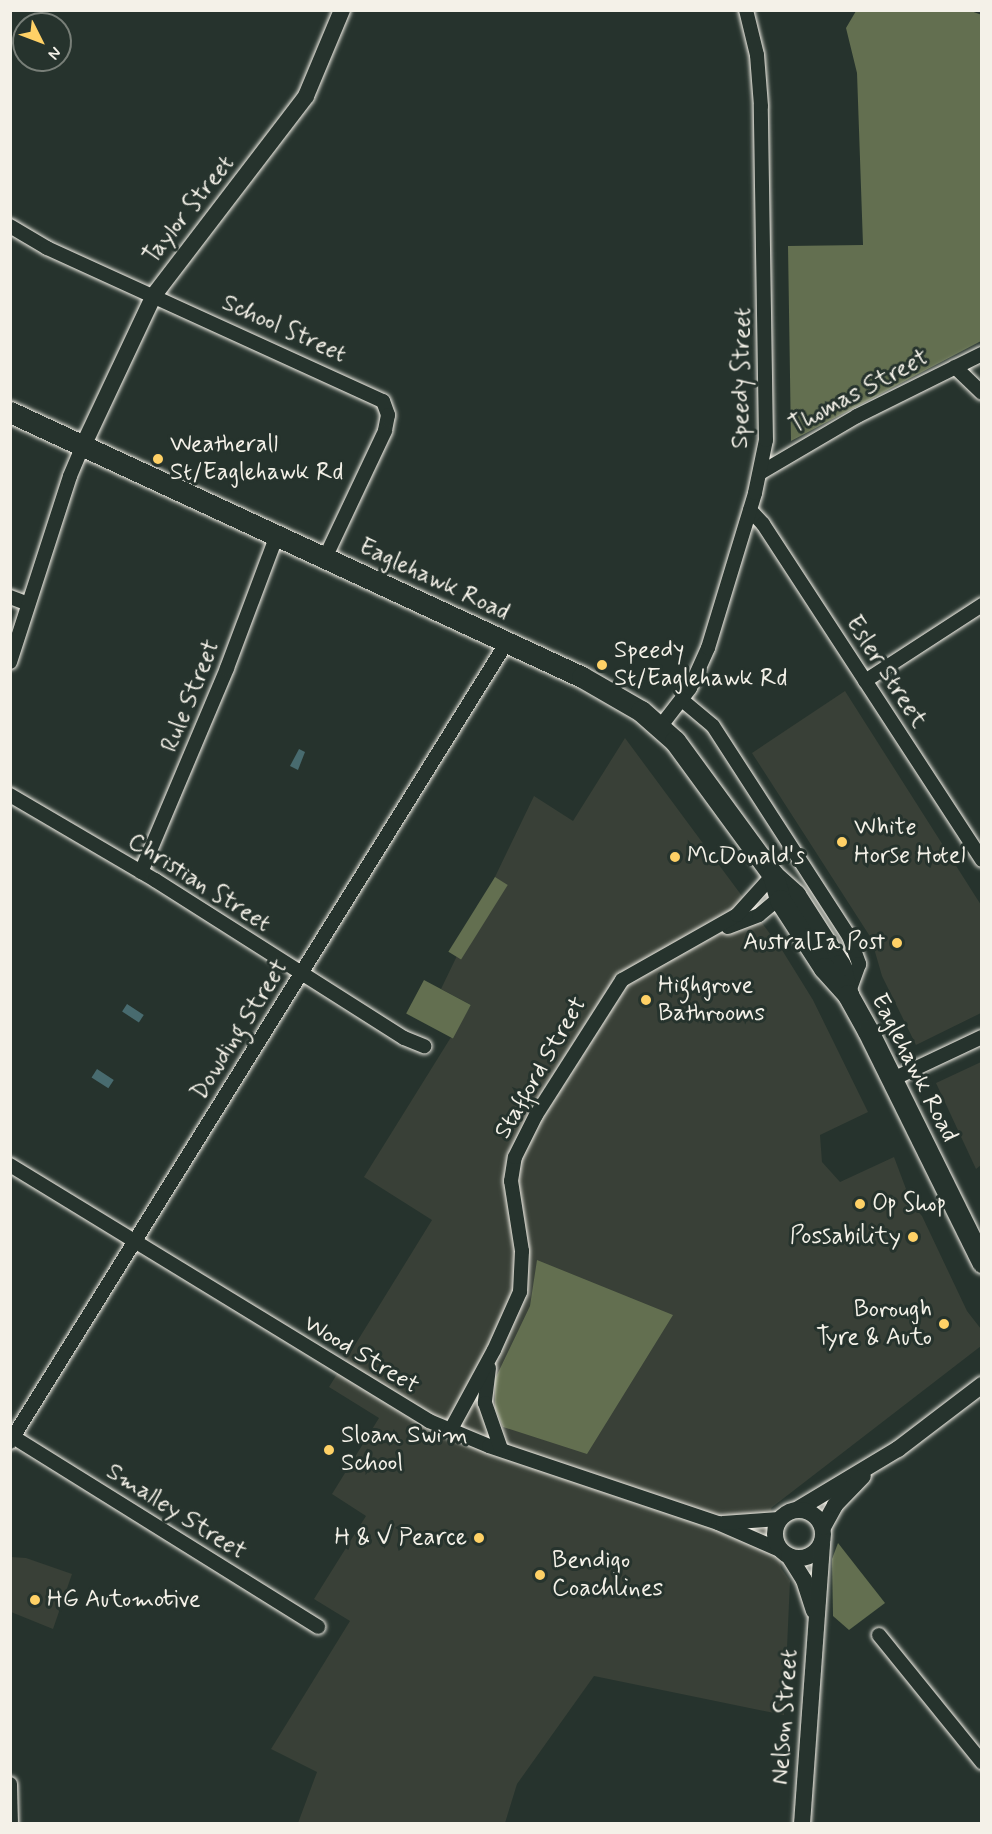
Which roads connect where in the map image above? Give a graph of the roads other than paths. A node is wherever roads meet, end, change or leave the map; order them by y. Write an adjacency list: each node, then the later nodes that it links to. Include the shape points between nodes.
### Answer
1 (342, 10): 4 (street, Taylor Street, via 306,96)
2 (746, 10): 10 (street, Speedy Street, via 759,75 764,213 768,419)
3 (10, 226): 4 (street, School Street, via 39,244)
4 (154, 296): 9 (street, Taylor Street); 13 (street, School Street, via 383,401 388,415 385,431)
5 (981, 354): 6 (street, Thomas Street)
6 (955, 367): 7 (street); 10 (street, Thomas Street, via 857,416)
7 (981, 393)
8 (10, 412): 9 (main road, Eaglehawk Road)
9 (83, 446): 12 (main road, Eaglehawk Road); 15 (street)
10 (760, 473): 11 (street, Speedy Street)
11 (750, 510): 19 (street, Esler Street); 20 (street, Speedy Street, via 708,648)
12 (277, 535): 13 (main road, Eaglehawk Road); 24 (street, Rule Street, via 227,668)
13 (325, 558): 17 (main road, Eaglehawk Road)
14 (10, 597): 15 (street)
15 (28, 604): 18 (street)
16 (981, 605): 19 (street)
17 (507, 642): 21 (main road, Eaglehawk Road, via 606,689); 27 (street, Dowding Street)
18 (10, 662)
19 (865, 681): 23 (street, Esler Street)
20 (682, 700): 21 (street, Speedy Street); 28 (street, Eaglehawk Road, via 713,726 849,936 860,964)
21 (660, 727): 25 (main road, Eaglehawk Road, via 690,760)
22 (10, 795): 24 (street, Christian Street)
23 (981, 860)
24 (141, 872): 27 (street, Christian Street)
25 (780, 888): 26 (street, Stafford Street); 26 (street, Stafford Street, via 756,916); 28 (main road, Eaglehawk Road, via 824,968)
26 (712, 932): 35 (street, Stafford Street, via 639,968 618,984 526,1132 515,1157 511,1180 522,1251 520,1292)
27 (302, 975): 30 (street, Christian Street); 33 (street, Dowding Street)
28 (848, 995): 31 (main road, Eaglehawk Road)
29 (981, 1037): 31 (street)
30 (424, 1046)
31 (892, 1079): 34 (main road, Eaglehawk Road)
32 (10, 1165): 33 (street, Wood Street)
33 (135, 1243): 37 (street, Wood Street, via 391,1401); 38 (street, Dowding Street)
34 (981, 1262)
35 (494, 1350): 37 (street, Stafford Street); 39 (street, Stafford Street, via 485,1403)
36 (981, 1385): 40 (street, Nelson Street)
37 (450, 1431): 39 (street, Wood Street)
38 (11, 1438): 47 (street, Smalley Street)
39 (501, 1449): 43 (street, Wood Street)
40 (874, 1465): 41 (street, Nelson Street); 44 (street, Nelson Street, via 835,1505)
41 (798, 1509): 42 (street); 44 (street, via 814,1514)
42 (779, 1519): 43 (street, Wood Street, via 754,1524); 45 (street, via 775,1537)
43 (718, 1523): 45 (street, Wood Street)
44 (822, 1535): 45 (street, via 804,1558); 46 (street, Nelson Street)
45 (785, 1554): 46 (street, Nelson Street, via 804,1580)
46 (815, 1614): 52 (street, Nelson Street)
47 (318, 1627)
48 (879, 1635): 49 (street)
49 (981, 1761)
50 (10, 1784): 51 (street)
51 (10, 1824)
52 (802, 1824)

